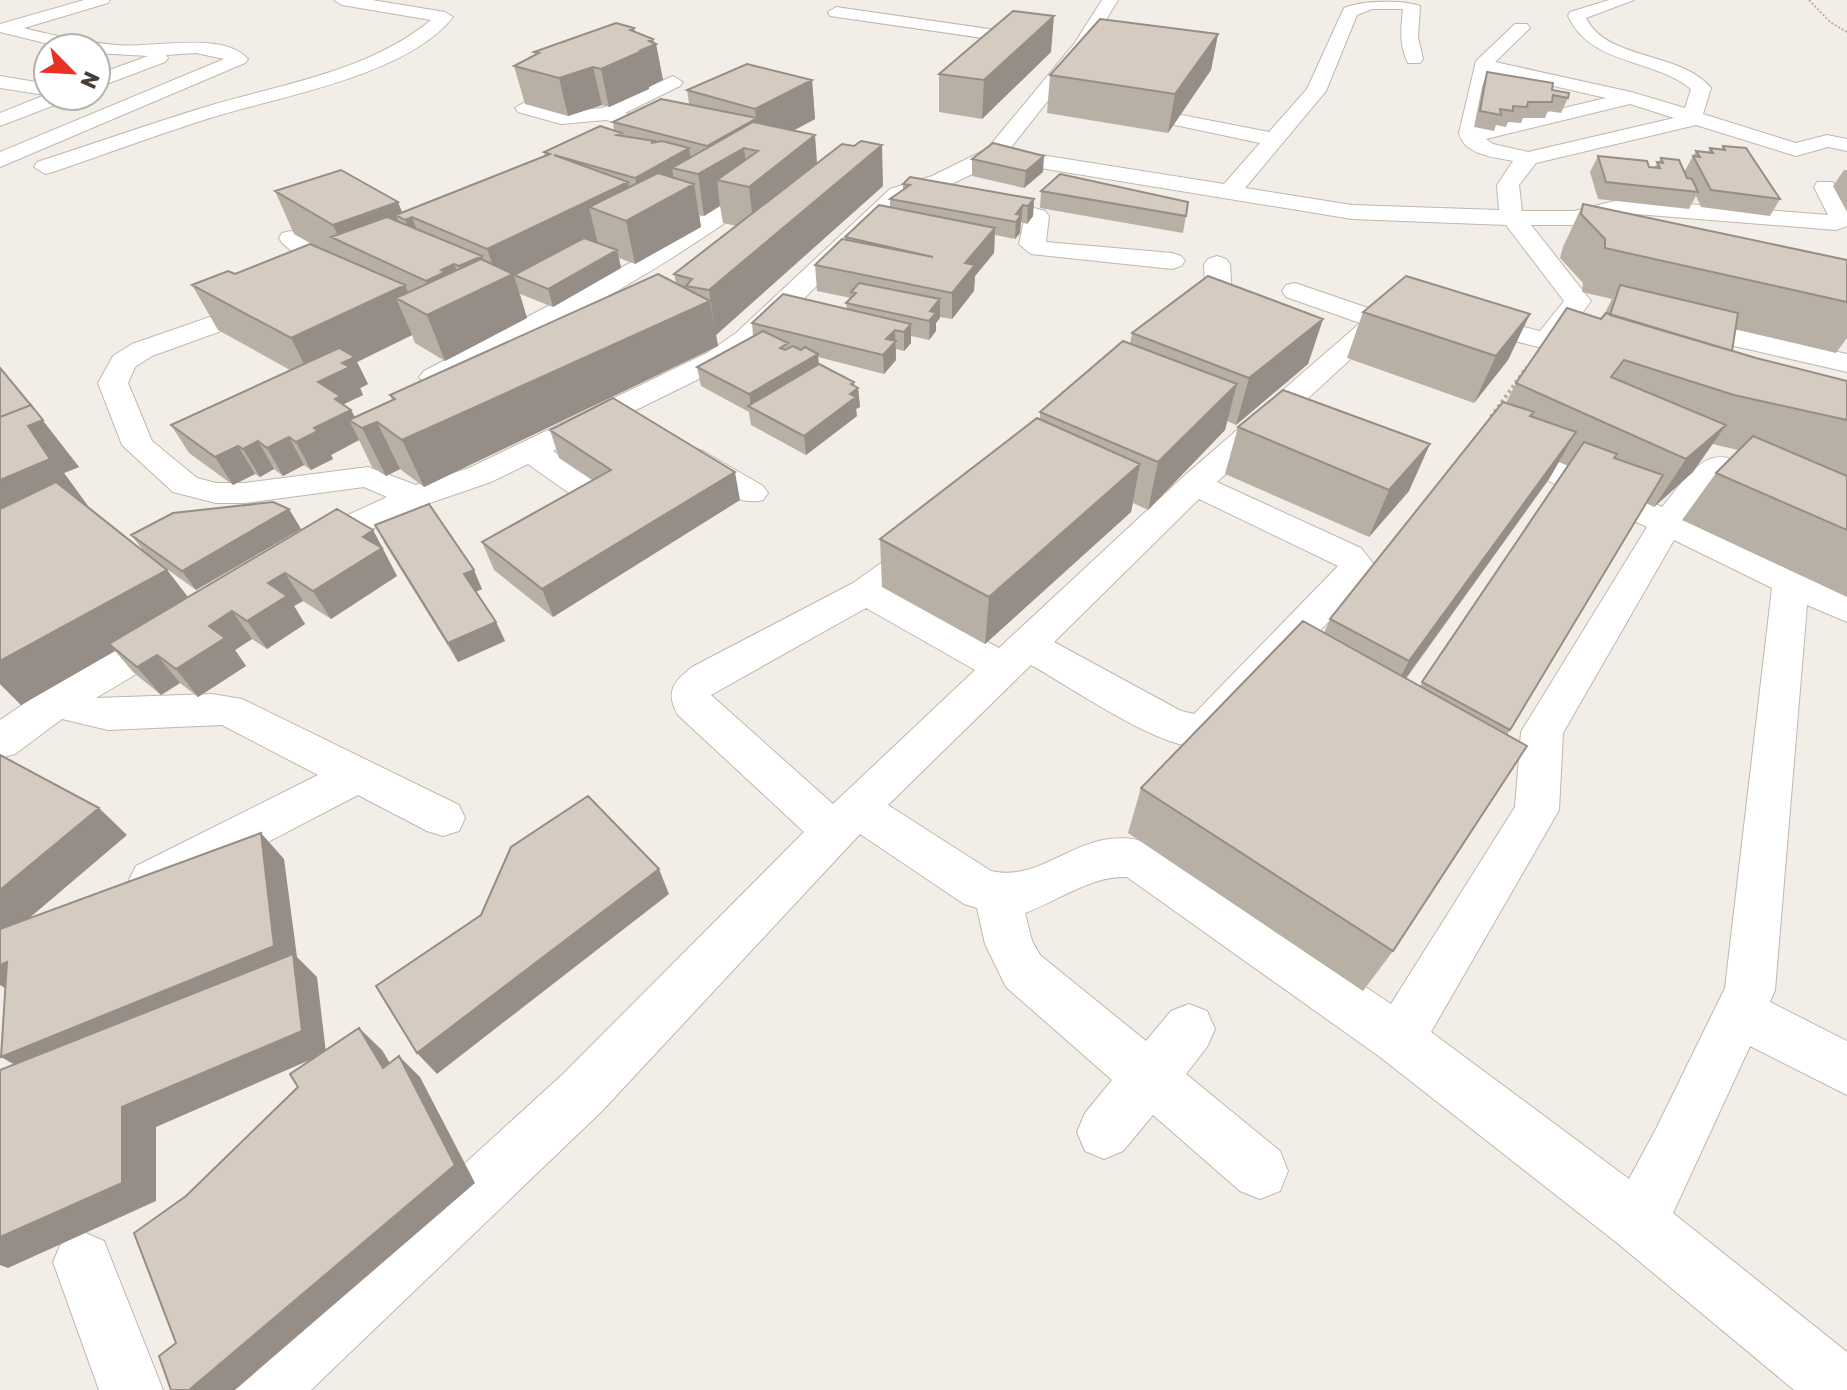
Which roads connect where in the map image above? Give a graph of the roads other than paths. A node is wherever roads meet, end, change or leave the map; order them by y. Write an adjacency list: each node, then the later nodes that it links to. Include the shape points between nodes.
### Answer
1 (342, 0): 42 (street, via 445,17 394,52 318,82)
2 (861, 0): 8 (street, via 852,7)
3 (1110, 0): 13 (street)
4 (1626, 0): 30 (street, via 1585,11 1576,16 1578,25 1590,39 1693,79 1701,88)
5 (87, 2): 9 (street)
6 (0, 8): 9 (street)
7 (836, 12): 8 (street)
8 (898, 13): 13 (street)
9 (32, 21): 11 (street)
10 (1521, 28): 19 (street, via 1499,45)
11 (8, 31): 12 (street)
12 (32, 36)
13 (1074, 46): 38 (street)
14 (32, 50): 17 (street)
15 (112, 50): 16 (street)
16 (178, 50): 20 (street); 40 (street, via 239,59)
17 (28, 51)
18 (1414, 59): 31 (street, via 1409,37 1412,6 1360,5 1350,12 1316,91)
19 (1481, 74): 24 (street); 27 (street); 34 (street)
20 (112, 76)
21 (0, 82): 23 (street)
22 (673, 82): 29 (street)
23 (32, 87)
24 (1631, 98): 27 (street); 30 (street)
25 (32, 107): 32 (street)
26 (525, 108): 29 (street, via 561,118)
27 (1591, 108): 34 (street)
28 (1264, 111): 31 (street)
29 (606, 114): 37 (street, via 686,131)
30 (1694, 115): 36 (street, via 1796,150 1827,141); 39 (street, via 1681,123)
31 (1295, 117): 35 (street)
32 (0, 120)
33 (1182, 121): 35 (street)
34 (1469, 137): 39 (street, via 1486,149)
35 (1276, 140): 47 (street)
36 (1847, 145)
37 (636, 152)
38 (995, 154): 45 (street); 47 (street)
39 (1528, 158): 41 (street); 50 (street, via 1508,180 1505,196)
40 (0, 160)
41 (1574, 169)
42 (29, 172)
43 (878, 176): 45 (street)
44 (1682, 185): 49 (street)
45 (922, 186): 52 (street, via 1037,216 1031,244 1040,249); 64 (street, via 898,194 746,339)
46 (1825, 187): 49 (street, via 1842,219 1836,223)
47 (1230, 191): 50 (street, via 1352,212)
48 (752, 193): 62 (street, via 665,254)
49 (1695, 211): 50 (street, via 1623,206 1574,218)
50 (1513, 218): 59 (street, via 1594,304 1547,341 1398,307)
51 (291, 238): 55 (street)
52 (1172, 261)
53 (1217, 264): 60 (street, via 1224,320)
54 (365, 280): 55 (street)
55 (313, 288): 71 (street, via 142,350 123,362 113,383 138,445 185,485 216,493 244,493 367,465)
56 (1292, 293): 59 (street)
57 (1193, 319): 60 (street)
58 (1656, 319): 61 (street)
59 (1376, 320): 60 (street)
60 (1297, 353): 65 (street)
61 (1847, 363)
62 (417, 388)
63 (1218, 423): 65 (street)
64 (638, 425): 67 (street); 70 (street)
65 (1249, 435): 69 (street)
66 (1493, 443): 73 (street)
67 (530, 450): 71 (street, via 480,475); 72 (street)
68 (1717, 465): 73 (street)
69 (1195, 484): 80 (street, via 1144,513); 80 (street, via 1349,556 1358,567 1211,724 1198,731 1170,724)
70 (751, 493)
71 (415, 497): 75 (street, via 323,538)
72 (602, 501)
73 (1667, 523): 76 (street); 90 (street, via 1542,732 1537,810)
74 (955, 524): 77 (street)
75 (286, 562)
76 (1791, 584): 78 (street); 88 (street, via 1750,990)
77 (866, 592): 80 (street); 85 (street, via 706,677 689,697)
78 (1847, 609)
79 (200, 618): 81 (street)
80 (1015, 657): 85 (street)
81 (63, 698): 82 (street); 83 (street, via 79,711 111,714 228,710)
82 (0, 742)
83 (358, 775): 84 (street); 87 (street)
84 (443, 818)
85 (845, 820): 86 (street); 98 (street, via 583,1092)
86 (999, 897): 90 (street, via 1024,895 1096,857 1136,858); 92 (street, via 1010,952 1023,971)
87 (116, 898)
88 (1739, 1013): 91 (street); 95 (street)
89 (1189, 1029): 92 (street)
90 (1398, 1039): 95 (street)
91 (1847, 1069)
92 (1149, 1078): 93 (street); 94 (street)
93 (1104, 1132)
94 (1260, 1171)
95 (1637, 1221): 99 (street)
96 (83, 1262): 97 (street)
97 (131, 1390)
98 (265, 1390)
99 (1844, 1390)

